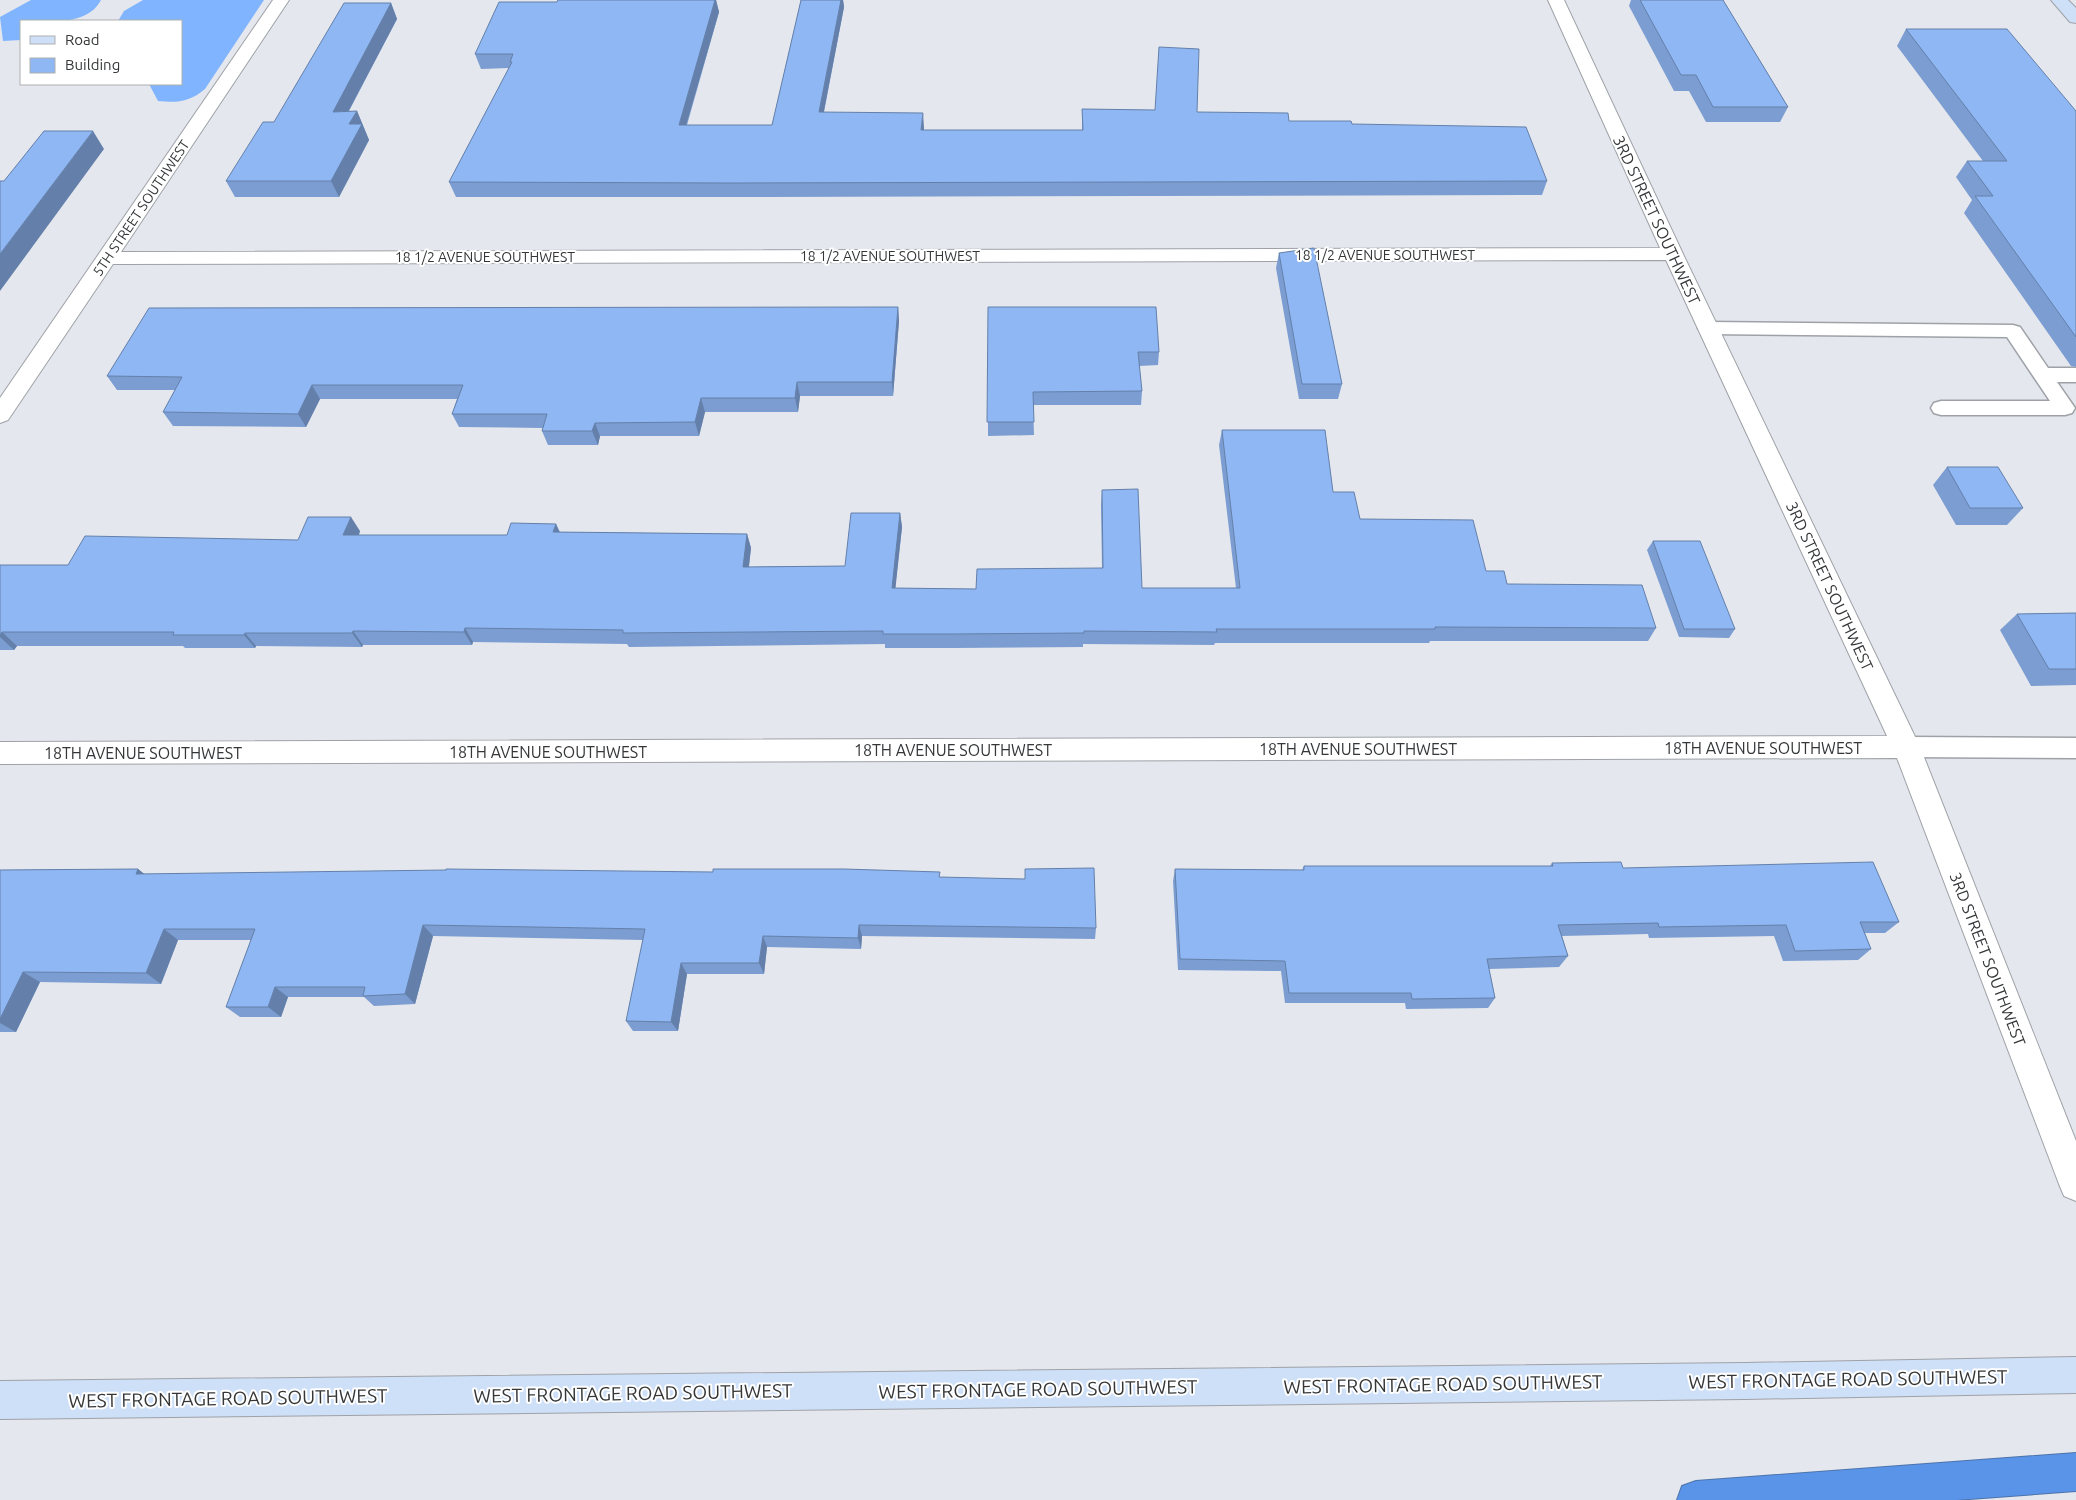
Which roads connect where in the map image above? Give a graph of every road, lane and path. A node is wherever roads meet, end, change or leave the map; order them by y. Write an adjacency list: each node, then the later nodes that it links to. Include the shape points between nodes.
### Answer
1 (281, 0): 6 (street, 5TH STREET SOUTHWEST)
2 (1556, 0): 5 (street, 3RD STREET SOUTHWEST)
3 (2059, 0): 4 (street)
4 (2076, 18)
5 (1673, 254): 6 (street, 18 1/2 AVENUE SOUTHWEST); 7 (street, 3RD STREET SOUTHWEST)
6 (106, 258): 11 (street, 5TH STREET SOUTHWEST)
7 (1708, 328): 8 (lane, via 2013,331); 12 (street, 3RD STREET SOUTHWEST)
8 (2044, 375): 9 (lane); 10 (lane, via 2065,408)
9 (2076, 375)
10 (1940, 408)
11 (0, 415)
12 (1906, 747): 13 (lane); 14 (street, 18TH AVENUE SOUTHWEST); 15 (street, 3RD STREET SOUTHWEST)
13 (2076, 748)
14 (0, 753)
15 (2076, 1184)
16 (2076, 1375): 17 (street, WEST FRONTAGE ROAD SOUTHWEST)
17 (0, 1400)
18 (2076, 1472): 19 (highway)
19 (1696, 1500)

